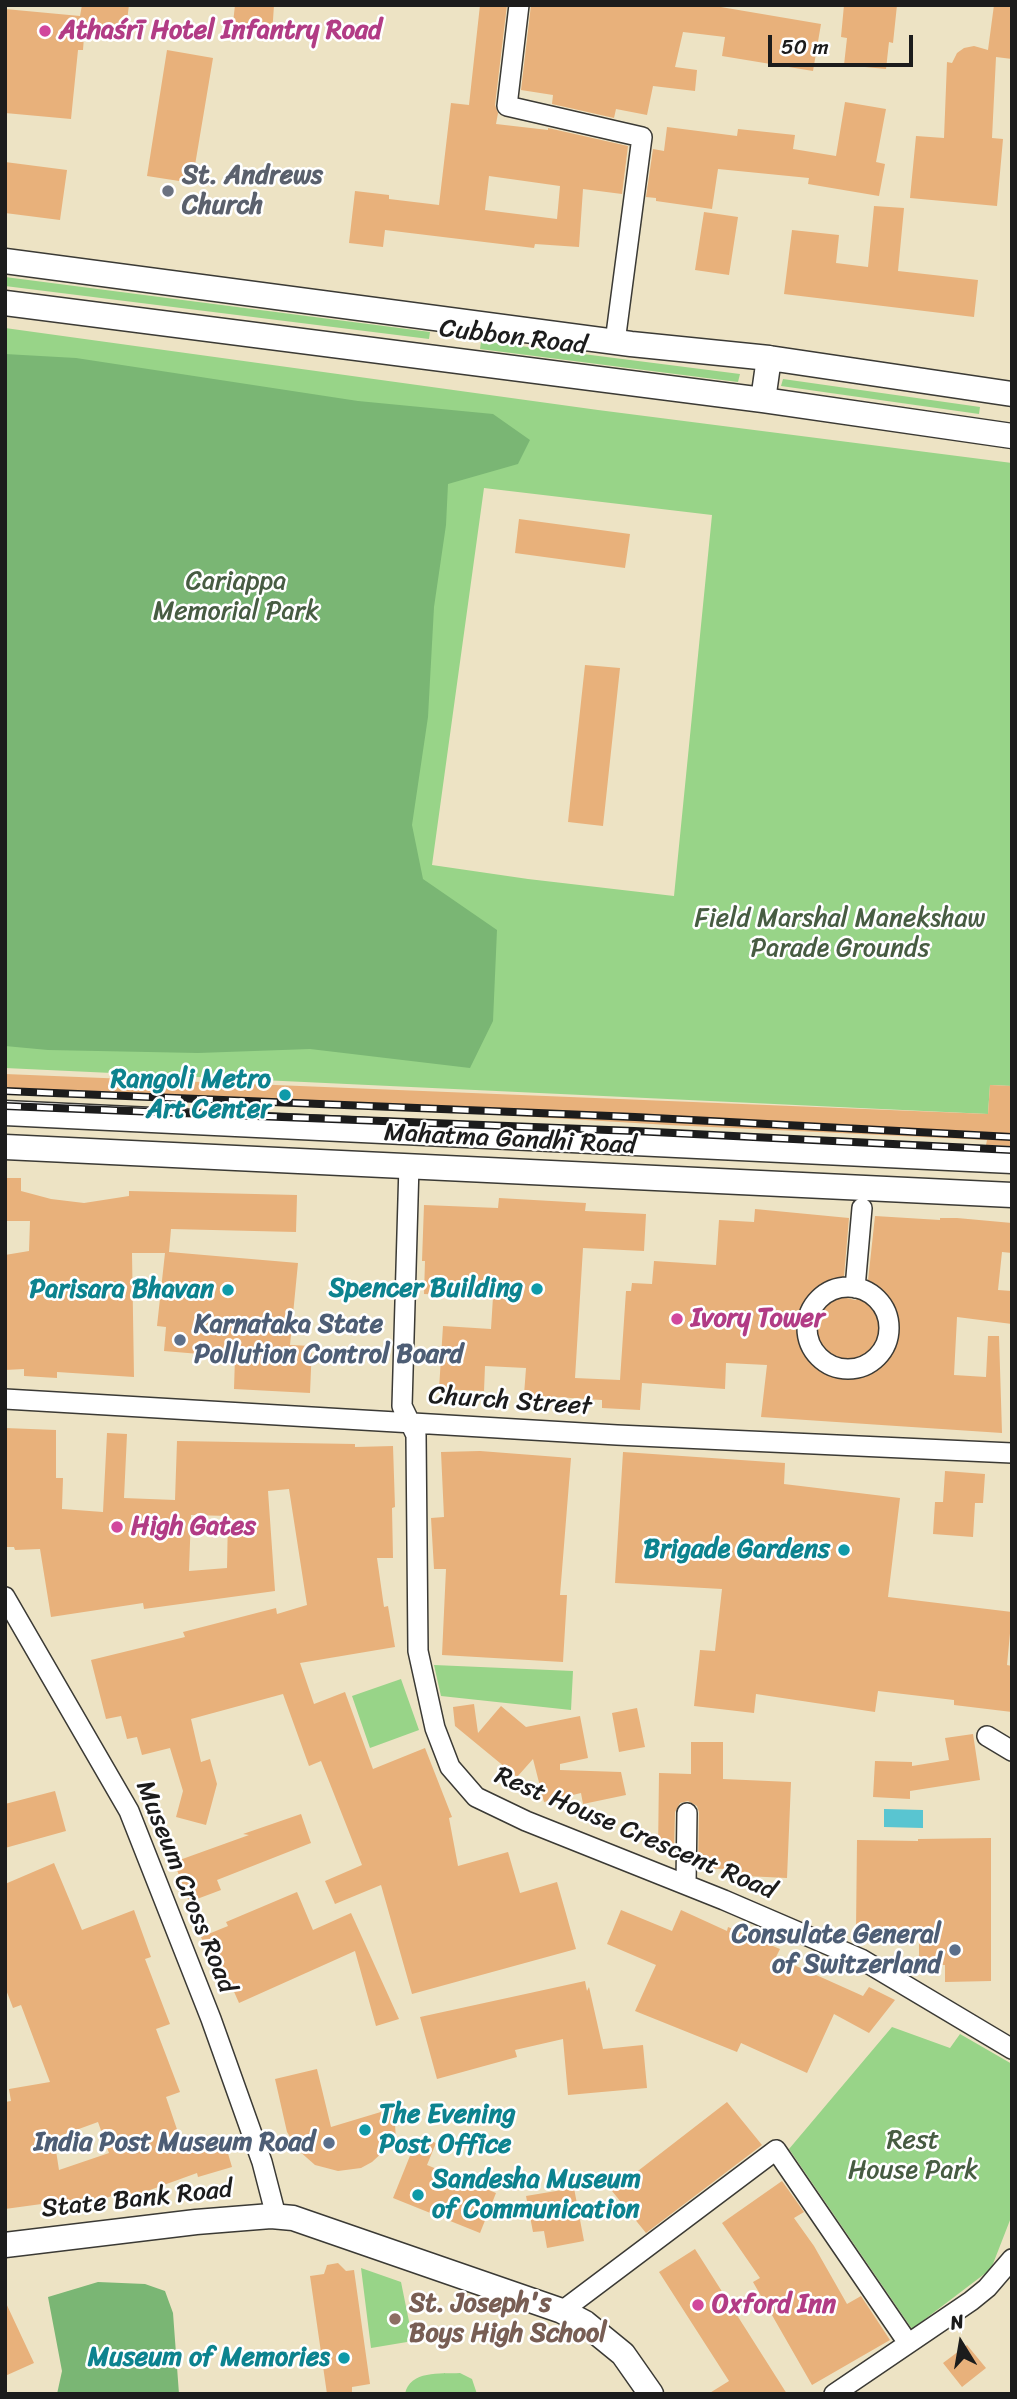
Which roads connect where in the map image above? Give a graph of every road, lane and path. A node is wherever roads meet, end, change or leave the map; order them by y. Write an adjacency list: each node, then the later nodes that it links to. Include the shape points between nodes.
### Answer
1 (519, 5): 5 (street, via 508,106 642,137)
2 (5, 261): 4 (main road, Cubbon Road)
3 (5, 303): 7 (main road, Cubbon Road)
4 (451, 320): 5 (main road, Cubbon Road); 7 (main road)
5 (615, 342): 6 (main road, Cubbon Road)
6 (769, 358): 8 (main road, Cubbon Road); 9 (main road)
7 (446, 360): 9 (main road, Cubbon Road)
8 (1011, 388)
9 (763, 400): 10 (main road, Cubbon Road)
10 (1012, 436)
11 (5, 1113): 13 (main road, Mahatma Gandhi Road)
12 (5, 1147): 14 (main road, Mahatma Gandhi Road)
13 (1012, 1161)
14 (409, 1165): 15 (main road, Mahatma Gandhi Road); 19 (street, Rest House Crescent Road, via 402,1406)
15 (1012, 1195)
16 (863, 1208): 17 (street)
17 (855, 1288): 17 (street, via 825,1294 807,1326 814,1351 823,1360 847,1369 873,1361 888,1338 886,1310 877,1298)
18 (5, 1399): 19 (street, Church Street)
19 (409, 1421): 20 (street, Church Street); 25 (street, Rest House Crescent Road, via 416,1435 418,1651 435,1728 450,1767 476,1797)
20 (1012, 1453)
21 (5, 1597): 27 (street, Museum Cross Road, via 129,1811 207,2008 262,2162)
22 (987, 1736): 23 (street)
23 (1012, 1751)
24 (687, 1813): 25 (street)
25 (686, 1884): 26 (street, Rest House Crescent Road, via 861,1959)
26 (1012, 2049)
27 (276, 2216): 28 (main road, State Bank Road); 30 (main road, State Bank Road, via 312,2224)
28 (5, 2245)
29 (1012, 2259): 31 (street, via 981,2293)
30 (562, 2311): 31 (street, via 776,2150); 32 (main road, State Bank Road, via 623,2354)
31 (908, 2343): 33 (street)
32 (651, 2394)
33 (834, 2394)

